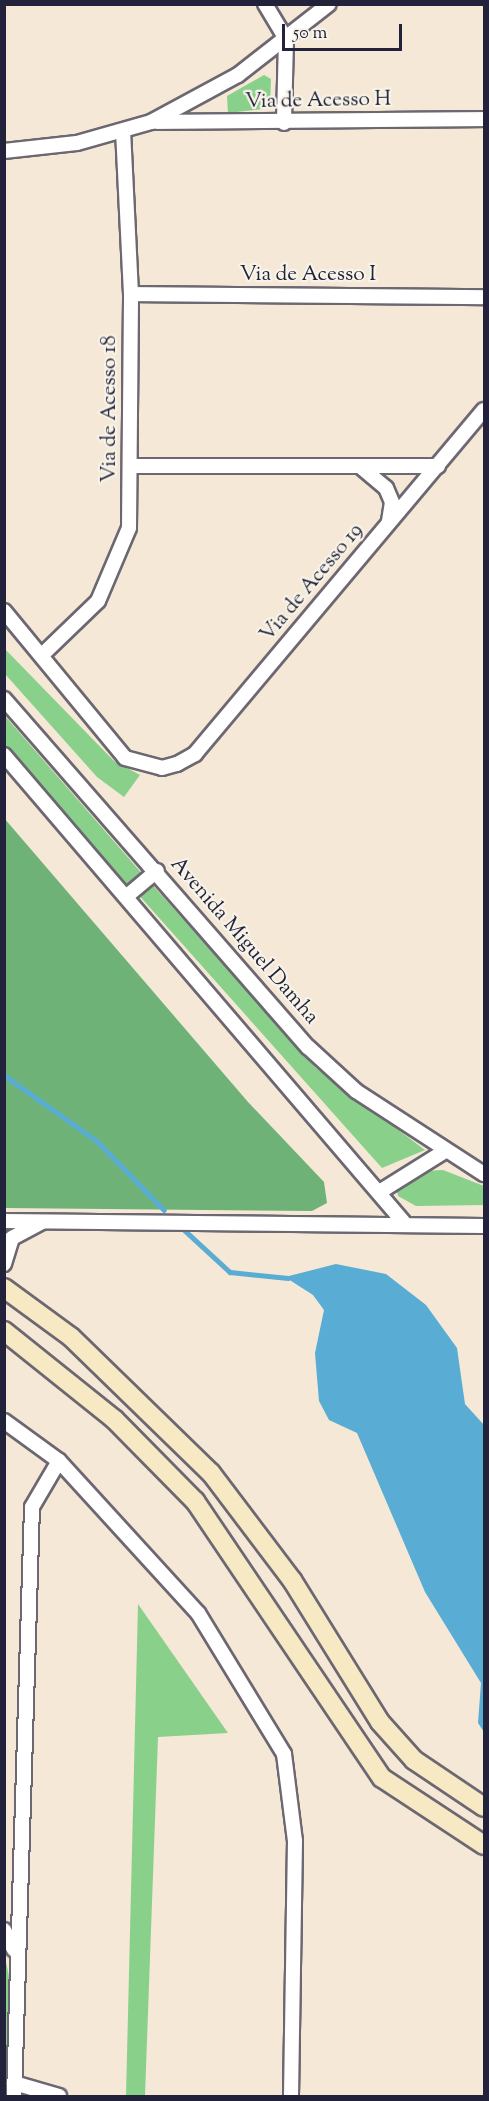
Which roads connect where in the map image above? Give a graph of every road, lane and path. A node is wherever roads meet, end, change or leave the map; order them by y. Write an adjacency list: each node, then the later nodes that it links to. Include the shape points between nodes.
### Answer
1 (265, 4): 3 (street)
2 (329, 4): 3 (street)
3 (286, 39): 5 (street, via 208,95); 6 (street)
4 (484, 119): 6 (street, Via de Acesso H)
5 (151, 122): 6 (street, Via de Acesso H); 7 (street)
6 (284, 123)
7 (123, 133): 8 (street); 9 (street, Via de Acesso 18)
8 (8, 153)
9 (131, 294): 10 (street, Via de Acesso I); 12 (street, Via de Acesso 18)
10 (484, 297)
11 (484, 410): 13 (street, Via de Acesso 19)
12 (133, 466): 14 (street); 17 (street, Via de Acesso 18, via 129,528 114,575 98,601)
13 (438, 466): 14 (street); 15 (street, Via de Acesso 19)
14 (362, 468): 15 (street, via 386,488 392,502)
15 (389, 524): 17 (street, Via de Acesso 19, via 195,754 162,768 124,758)
16 (4, 611): 17 (street)
17 (42, 654)
18 (4, 699): 20 (street, Avenida Miguel Damha)
19 (4, 755): 21 (street)
20 (157, 871): 21 (street); 22 (street, Avenida Miguel Damha, via 308,1047 356,1091)
21 (127, 896): 24 (street)
22 (445, 1151): 23 (street, Avenida Miguel Damha); 24 (street)
23 (484, 1174)
24 (381, 1191): 27 (street)
25 (4, 1221): 26 (street)
26 (44, 1221): 27 (street); 29 (street, via 12,1238)
27 (406, 1225): 28 (street)
28 (484, 1226)
29 (4, 1264)
30 (4, 1288): 34 (street, via 71,1337 211,1473 292,1581 380,1722 414,1760)
31 (4, 1331): 36 (street, via 55,1366 115,1420 195,1502 382,1778)
32 (4, 1421): 33 (street)
33 (59, 1461): 39 (street, via 32,1507); 42 (street, via 198,1613 284,1754 295,1841)
34 (461, 1794): 35 (street); 36 (street)
35 (483, 1803)
36 (445, 1818): 37 (street)
37 (484, 1844)
38 (4, 1930): 39 (street)
39 (15, 1952): 40 (street)
40 (14, 2090): 41 (street)
41 (59, 2097)
42 (291, 2097)

